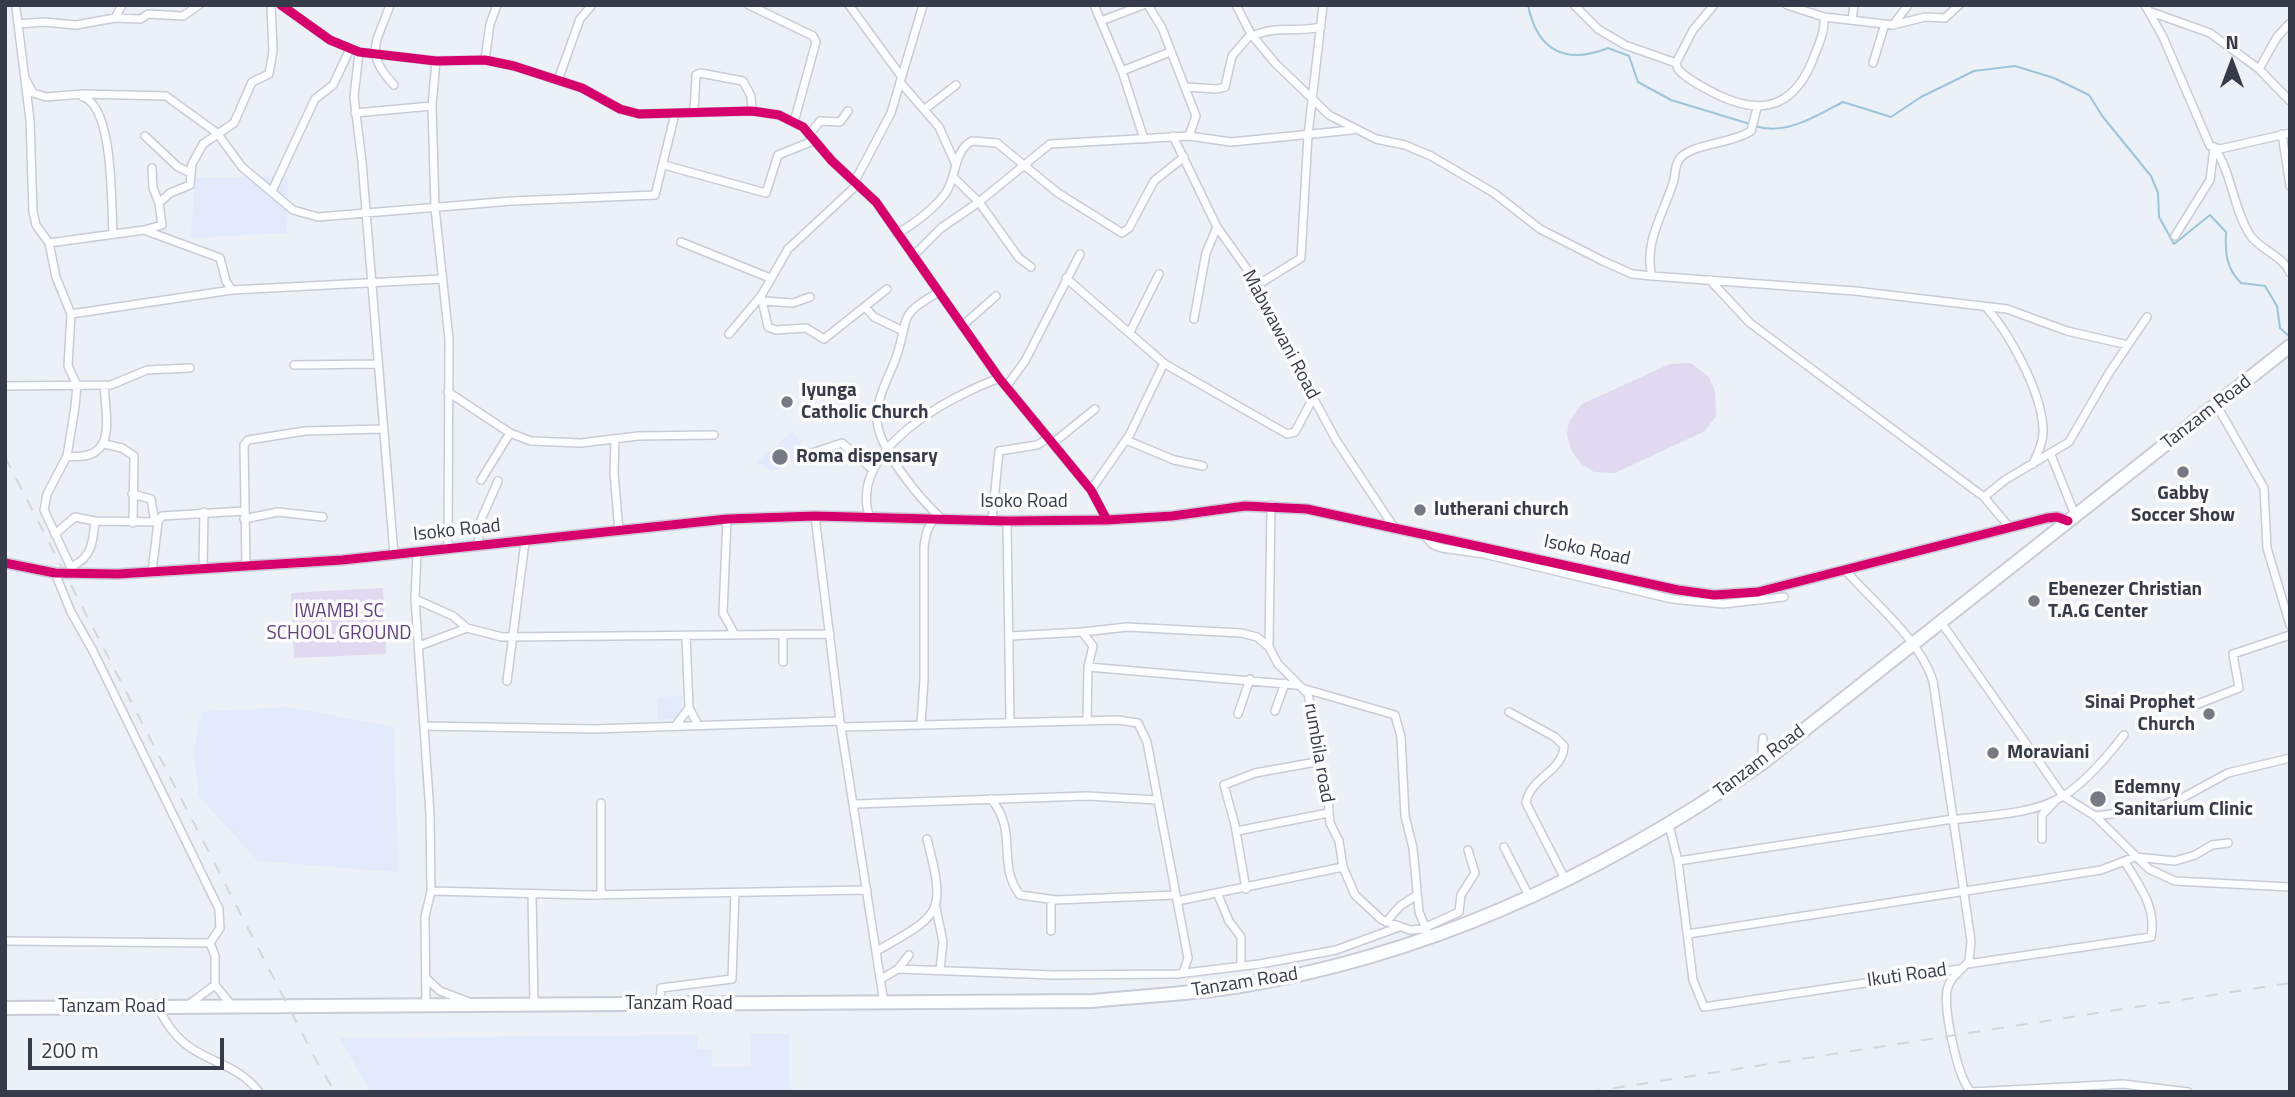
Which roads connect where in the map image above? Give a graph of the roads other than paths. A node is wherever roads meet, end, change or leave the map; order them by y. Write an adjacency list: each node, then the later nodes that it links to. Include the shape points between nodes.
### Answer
1 (122, 5): 26 (street)
2 (199, 5): 26 (street, via 183,16 153,13 138,20)
3 (271, 5): 62 (street, via 269,74 253,82 234,123)
4 (281, 5): 34 (street)
5 (390, 5): 36 (street)
6 (497, 5): 37 (street)
7 (592, 5): 45 (street, via 580,19)
8 (749, 5): 60 (street, via 817,42)
9 (849, 5): 44 (street)
10 (923, 5): 44 (street)
11 (1094, 5): 28 (street)
12 (1145, 5): 28 (street); 35 (street, via 1162,28)
13 (1236, 5): 33 (street)
14 (1323, 5): 32 (street)
15 (1574, 5): 39 (street, via 1598,29 1625,45)
16 (1714, 5): 39 (street, via 1699,21)
17 (1787, 5): 25 (street)
18 (1854, 5): 27 (street)
19 (1908, 5): 31 (street)
20 (1959, 5): 31 (street, via 1945,18)
21 (2145, 5): 24 (street)
22 (16, 7): 23 (street); 30 (street)
23 (6, 9)
24 (2151, 12): 41 (street, via 2200,28); 70 (street)
25 (1824, 17): 27 (street); 53 (street, via 1803,80 1786,97)
26 (115, 18): 30 (street, via 76,25)
27 (1852, 20): 31 (street)
28 (1101, 22): 42 (street)
29 (2290, 23): 41 (street)
30 (18, 24): 43 (street)
31 (1889, 24): 40 (street)
32 (1321, 27): 33 (street, via 1297,32 1274,28); 50 (street)
33 (1252, 35): 48 (street, via 1232,56 1225,87); 50 (street)
34 (354, 51): 36 (street); 58 (street); 80 (street, via 333,85 315,99)
35 (1170, 52): 42 (street); 48 (street)
36 (373, 53): 38 (street); 46 (street, via 376,64)
37 (485, 60): 38 (street); 45 (street)
38 (436, 61): 52 (street)
39 (1676, 63): 53 (street, via 1679,72 1707,89)
40 (1873, 63)
41 (2259, 69): 51 (street)
42 (1122, 71): 69 (street)
43 (25, 78): 49 (street, via 38,96); 91 (street, via 33,212)
44 (901, 79): 54 (street); 78 (street, via 888,120)
45 (558, 80): 59 (street, via 630,112)
46 (394, 85)
47 (956, 85): 54 (street)
48 (1186, 87): 67 (street, via 1196,116)
49 (76, 95): 62 (street, via 161,95); 87 (street, via 93,102 103,124)
50 (1311, 101): 61 (street); 64 (street)
51 (2290, 101)
52 (432, 106): 58 (street); 83 (street)
53 (1757, 108): 98 (street, via 1754,128 1737,139 1694,150 1679,159 1658,221 1650,260)
54 (925, 109): 73 (street, via 944,134)
55 (752, 111): 57 (street); 57 (street, via 743,81 700,73 696,75); 60 (street)
56 (848, 111): 68 (street, via 839,122 820,121)
57 (694, 112): 59 (street)
58 (355, 113): 84 (street)
59 (675, 114): 72 (street)
60 (794, 122): 68 (street)
61 (1356, 131): 64 (street); 98 (street, via 1430,156 1494,193 1540,229 1621,270)
62 (217, 133): 76 (street, via 202,144); 80 (street, via 242,167)
63 (2286, 134): 70 (street); 79 (street)
64 (1308, 135): 67 (street, via 1231,142); 104 (street, via 1301,258)
65 (145, 136): 76 (street)
66 (1173, 136): 67 (street); 69 (street); 71 (street, Mabwawani Road)
67 (1189, 136)
68 (811, 138): 72 (street, via 778,155 766,192); 78 (street)
69 (1144, 139): 74 (street, via 1050,144)
70 (2214, 147): 89 (street, via 2210,180); 94 (street, via 2252,237)
71 (1184, 157): 74 (street, via 1154,181 1122,233); 85 (street, Mabwawani Road)
72 (664, 165): 83 (street, via 653,195)
73 (956, 165): 74 (street, via 966,144 979,139 996,143); 77 (street)
74 (1022, 166): 81 (street)
75 (152, 168): 82 (street)
76 (191, 173): 82 (street, via 190,185)
77 (953, 177): 81 (street); 88 (street, via 945,194 928,211)
78 (856, 183): 88 (street); 99 (street, via 788,249)
79 (2290, 186)
80 (272, 191): 84 (street, via 307,216)
81 (979, 201): 93 (street, via 941,228); 95 (street, via 1019,258)
82 (159, 203): 86 (street, via 162,225)
83 (435, 208): 84 (street); 101 (street)
84 (365, 215): 103 (street)
85 (1217, 227): 104 (street, Mabwawani Road); 115 (street, via 1208,244)
86 (144, 230): 87 (street); 106 (street, via 220,258)
87 (113, 233): 91 (street)
88 (897, 233): 93 (street)
89 (2175, 236)
90 (681, 242): 99 (street)
91 (49, 243): 113 (street)
92 (1080, 254): 100 (street)
93 (913, 256): 107 (street)
94 (2288, 262): 96 (street)
95 (1031, 267)
96 (2290, 273)
97 (1159, 274): 118 (street)
98 (1653, 276): 102 (street)
99 (770, 278): 110 (street)
100 (1066, 278): 118 (street); 130 (street, via 1025,361)
101 (442, 279): 103 (street); 131 (street)
102 (1709, 279): 111 (street); 153 (street, via 1750,323)
103 (370, 283): 106 (street); 123 (street)
104 (1256, 286): 132 (street, Mabwawani Road)
105 (887, 289): 112 (street)
106 (232, 290): 113 (street)
107 (939, 292): 116 (street); 117 (street, via 908,313)
108 (996, 296): 116 (street)
109 (810, 297): 110 (street, via 793,303)
110 (762, 299): 112 (street, via 768,327 806,328 824,339); 119 (street)
111 (1985, 306): 120 (street, via 2013,310 2067,331); 146 (street, via 2017,350 2042,419 2042,440)
112 (866, 308): 117 (street)
113 (71, 314): 127 (street, via 68,366)
114 (2147, 317): 120 (street)
115 (1194, 319)
116 (962, 326): 126 (street)
117 (901, 330): 142 (street, via 877,415 877,429)
118 (1129, 332): 122 (street)
119 (729, 334)
120 (2128, 345): 144 (street, via 2074,436)
121 (2290, 346): 133 (highway, Tanzam Road)
122 (1164, 363): 132 (street, via 1287,435 1294,432); 139 (street)
123 (377, 364): 124 (street); 135 (street)
124 (293, 365)
125 (190, 368): 128 (street, via 147,370 118,384)
126 (999, 378): 130 (street); 142 (street, via 950,401 907,429)
127 (77, 385): 128 (street); 129 (street); 145 (street)
128 (104, 385): 141 (street)
129 (5, 386)
130 (1006, 387): 140 (street)
131 (449, 392): 136 (street); 176 (street)
132 (1313, 398): 170 (street, Mabwawani Road)
133 (2217, 406): 160 (highway, Tanzam Road); 189 (street, via 2264,488 2267,548)
134 (1095, 409): 140 (street)
135 (381, 429): 156 (street, via 250,438 244,445); 178 (street)
136 (510, 433): 138 (street, via 545,443); 149 (street)
137 (714, 435): 138 (street)
138 (615, 439): 171 (street)
139 (1126, 440): 147 (street); 151 (street)
140 (1051, 441): 151 (street); 163 (street, via 999,451)
141 (104, 444): 145 (street, via 96,453); 152 (street, via 134,456)
142 (887, 449): 148 (street); 162 (street)
143 (809, 454): 148 (street, via 842,443)
144 (2051, 455): 146 (street); 160 (street)
145 (67, 456): 172 (street, via 44,503 44,514)
146 (2033, 465): 153 (street)
147 (1203, 466)
148 (873, 470): 158 (street, via 865,500)
149 (481, 480)
150 (498, 481): 175 (street, via 480,522)
151 (1091, 490): 164 (street)
152 (132, 494): 167 (street, via 151,499); 168 (street)
153 (1984, 497): 169 (street)
154 (1270, 505): 164 (street, Isoko Road); 170 (street, Isoko Road); 201 (street)
155 (204, 512): 156 (street); 167 (street, via 169,514); 181 (street)
156 (244, 515): 159 (street, via 278,512); 180 (street)
157 (815, 516): 158 (street, Isoko Road); 161 (street, Isoko Road); 192 (street)
158 (869, 516): 162 (street, Isoko Road)
159 (323, 517)
160 (2072, 518): 169 (street, Isoko Road, via 2047,517); 188 (highway, Tanzam Road)
161 (727, 519): 171 (street, Isoko Road); 193 (street, via 723,613)
162 (938, 519): 163 (street, Isoko Road); 216 (street, via 926,531 924,546)
163 (992, 520): 166 (street, Isoko Road)
164 (1108, 520): 166 (street, Isoko Road)
165 (95, 521): 168 (street); 172 (street, via 75,517); 182 (street, via 89,553)
166 (1007, 521): 196 (street)
167 (157, 522): 168 (street); 184 (street)
168 (132, 523)
169 (2010, 528): 183 (street, Isoko Road)
170 (1396, 529): 173 (street, Isoko Road)
171 (619, 531): 174 (street, Isoko Road)
172 (55, 534): 182 (street)
173 (1424, 536): 183 (street, Isoko Road, via 1714,595 1758,592); 186 (street, via 1437,547 1683,600 1723,604)
174 (525, 542): 175 (street, Isoko Road); 197 (street)
175 (478, 546): 176 (street, Isoko Road)
176 (448, 549): 177 (street, Isoko Road)
177 (417, 552): 178 (street, Isoko Road); 187 (street)
178 (394, 555): 180 (street, Isoko Road)
179 (5, 563): 185 (street, Isoko Road)
180 (246, 566): 181 (street, Isoko Road)
181 (203, 568): 184 (street, Isoko Road)
182 (73, 570): 184 (street, Isoko Road); 185 (street, Isoko Road)
183 (1845, 570): 199 (street, Ikuti Road)
184 (152, 572)
185 (55, 573): 265 (street, via 219,909 220,928)
186 (1784, 597)
187 (415, 599): 190 (street); 200 (street)
188 (1941, 622): 199 (highway, Tanzam Road); 225 (street)
189 (2290, 625)
190 (467, 628): 197 (street, via 492,637); 200 (street)
191 (1082, 632): 196 (street, rumbila road); 201 (street, rumbila road, via 1127,627 1241,633 1257,637); 203 (street, via 1093,646)
192 (830, 634): 194 (street); 215 (street)
193 (735, 635): 194 (street); 198 (street)
194 (783, 635): 202 (street)
195 (2290, 635): 208 (street, via 2233,654 2239,688)
196 (1010, 636): 213 (street)
197 (514, 637): 198 (street); 205 (street)
198 (686, 637): 209 (street)
199 (1913, 645): 224 (highway, Tanzam Road); 232 (street, Ikuti Road, via 1933,681)
200 (419, 646): 219 (street)
201 (1269, 647): 207 (street, rumbila road, via 1282,668)
202 (782, 662)
203 (1088, 667): 204 (street); 214 (street)
204 (1250, 679): 206 (street); 212 (street)
205 (507, 681)
206 (1285, 683): 207 (street); 210 (street)
207 (1303, 687): 223 (street, rumbila road, via 1313,712); 254 (street, via 1395,715)
208 (2198, 704)
209 (689, 708): 217 (street); 218 (street)
210 (1275, 711)
211 (1509, 712): 244 (street, via 1564,746 1561,761 1534,784 1526,803)
212 (1238, 715)
213 (1010, 721): 214 (street); 216 (street)
214 (1087, 721): 227 (street, via 1133,721 1141,726)
215 (841, 724): 216 (street); 218 (street); 229 (street)
216 (921, 724)
217 (676, 725): 218 (street); 219 (street, via 594,729)
218 (698, 725)
219 (425, 726): 249 (street)
220 (2124, 735): 225 (street)
221 (1762, 738): 224 (street)
222 (2290, 758): 231 (street, via 2228,772 2182,798 2145,811)
223 (1316, 762): 230 (street, rumbila road); 234 (street, via 1226,783)
224 (1761, 764): 233 (highway, Tanzam Road)
225 (2060, 798): 231 (street); 232 (street, via 2024,809); 236 (street, via 2042,815)
226 (991, 799): 227 (street, via 1087,796); 229 (street); 257 (street, via 1006,822 1007,861 1017,890 1028,898)
227 (1158, 800): 255 (street)
228 (601, 803): 252 (street)
229 (856, 804): 247 (street)
230 (1328, 813): 234 (street); 243 (street, rumbila road)
231 (2095, 816): 240 (street)
232 (1953, 819): 241 (street); 248 (street, Ikuti Road)
233 (1669, 825): 241 (street, Ikuti Road); 244 (highway, Tanzam Road)
234 (1237, 831): 246 (street)
235 (928, 839): 258 (street)
236 (2042, 839)
237 (2228, 843): 240 (street, via 2175,861)
238 (1504, 847): 256 (street)
239 (1468, 850): 262 (street, via 1475,869 1461,895 1459,912)
240 (2135, 857): 242 (street); 245 (street, via 2175,881)
241 (1678, 861): 263 (street, Ikuti Road)
242 (2125, 862): 248 (street, via 2101,870); 270 (street, via 2148,902 2151,937)
243 (1343, 867): 246 (street); 259 (street, rumbila road, via 1355,895)
244 (1566, 882): 256 (highway, Tanzam Road)
245 (2290, 887)
246 (1246, 889): 253 (street)
247 (867, 890): 250 (street); 266 (street)
248 (1964, 890): 263 (street); 270 (street, Ikuti Road, via 1971,941)
249 (431, 891): 251 (street); 276 (street, via 425,911)
250 (735, 893): 252 (street); 282 (street, via 732,979 661,988)
251 (532, 894): 252 (street); 281 (street)
252 (601, 895)
253 (1217, 895): 255 (street); 269 (street, via 1241,937)
254 (1417, 895): 259 (street); 262 (street)
255 (1176, 898): 257 (street); 268 (street)
256 (1531, 898): 262 (highway, Tanzam Road)
257 (1051, 900): 261 (street)
258 (936, 908): 266 (street, via 927,922); 272 (street, via 943,942)
259 (1386, 922): 260 (street, rumbila road)
260 (1399, 927): 262 (street, rumbila road); 269 (street, via 1336,950)
261 (1051, 931)
262 (1428, 931): 280 (highway, Tanzam Road, via 1337,965 1211,990 1092,1001)
263 (1688, 934): 274 (street, Ikuti Road, via 1693,980 1704,1007)
264 (5, 941): 265 (street)
265 (210, 943): 278 (street)
266 (877, 951): 277 (street)
267 (909, 955): 271 (street)
268 (1188, 958): 273 (street); 275 (street)
269 (1241, 966): 273 (street)
270 (1964, 967): 274 (street, Ikuti Road); 279 (street)
271 (898, 969): 272 (street); 277 (street)
272 (940, 970): 275 (street, via 1053,975)
273 (1198, 970): 275 (street)
274 (1938, 972): 279 (street)
275 (1183, 973)
276 (426, 978): 283 (street, via 440,991); 287 (street)
277 (881, 979): 280 (street)
278 (215, 985): 285 (street); 286 (street)
279 (1946, 993): 291 (street, via 1958,1070)
280 (884, 1003): 282 (highway, Tanzam Road)
281 (534, 1004): 282 (highway, Tanzam Road); 283 (highway, Tanzam Road)
282 (660, 1004)
283 (476, 1005): 287 (highway, Tanzam Road)
284 (158, 1007): 285 (highway, Tanzam Road); 288 (highway, Tanzam Road); 290 (street, via 182,1044)
285 (185, 1007): 286 (highway, Tanzam Road)
286 (234, 1007): 287 (highway, Tanzam Road)
287 (426, 1007)
288 (5, 1008)
289 (2111, 1084): 291 (street); 292 (street); 293 (street)
290 (258, 1092)
291 (1971, 1092)
292 (2116, 1092)
293 (2188, 1092)

